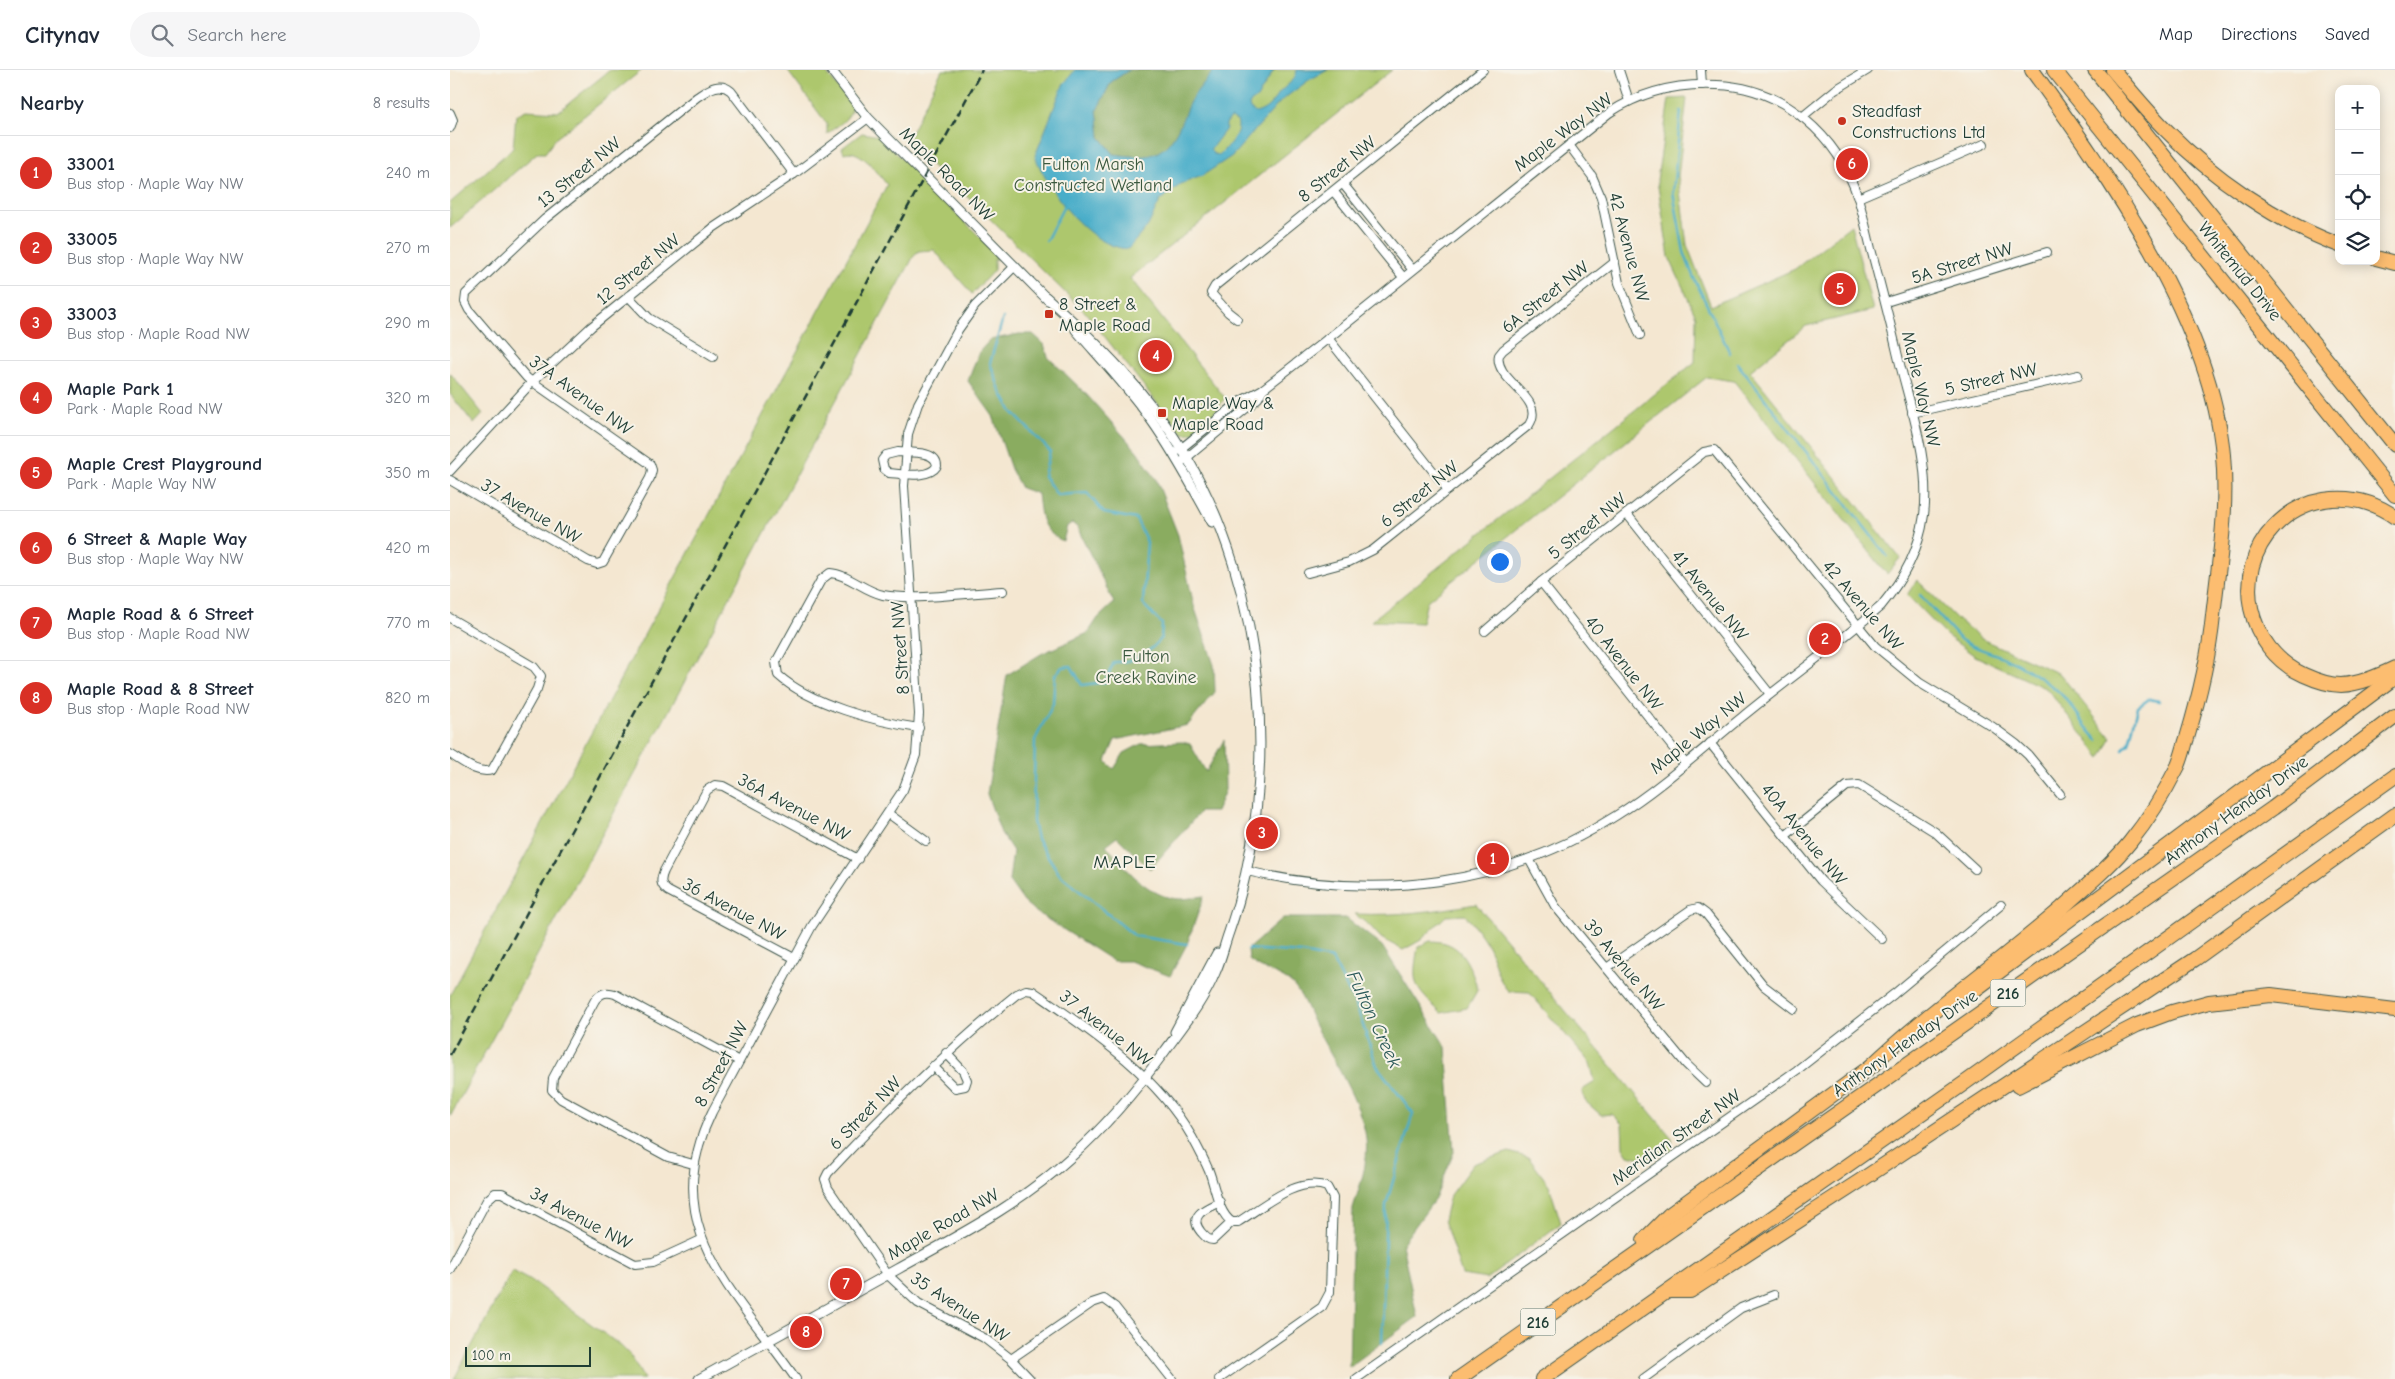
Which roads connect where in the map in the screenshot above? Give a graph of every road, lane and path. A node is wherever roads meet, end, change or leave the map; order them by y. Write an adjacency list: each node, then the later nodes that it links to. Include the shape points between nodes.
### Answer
1 (831, 70): 13 (street, Maple Road NW)
2 (1483, 70): 17 (street, 8 Street NW)
3 (1619, 70): 11 (street)
4 (1701, 70): 10 (street)
5 (1868, 70): 12 (street, via 1835,90)
6 (2032, 70): 89 (highway, via 2091,153 2136,227 2184,319 2208,378 2222,440 2225,496 2211,640 2194,716 2178,764 2131,841 2103,872 1905,1034)
7 (2054, 70): 49 (highway, Whitemud Drive)
8 (2096, 70): 40 (highway, Whitemud Drive)
9 (2113, 70): 20 (highway, via 2166,131 2215,172 2279,217)
10 (1702, 85): 11 (street, Maple Way NW, via 1673,87); 12 (street, Maple Way NW, via 1727,85 1762,93)
11 (1629, 101): 15 (street, Maple Way NW)
12 (1802, 117): 19 (street, Maple Way NW, via 1837,154)
13 (868, 118): 16 (street, 12 Street NW); 25 (street, Maple Road NW)
14 (1984, 144): 19 (street)
15 (1569, 145): 23 (street, 42 Avenue NW, via 1592,176 1601,197); 26 (street, Maple Way NW)
16 (794, 174): 28 (street, 12 Street NW, via 713,228); 29 (street, 13 Street NW, via 733,93 726,87 713,87 544,219 471,287)
17 (1343, 184): 18 (street, 8 Street NW); 26 (street)
18 (1334, 192): 27 (street); 31 (street, 8 Street NW, via 1215,286 1211,293)
19 (1858, 198): 30 (street, Maple Way NW)
20 (2335, 243)
21 (2047, 252): 30 (street, 5A Street NW)
22 (2380, 259): 24 (highway)
23 (1615, 262): 32 (street, 42 Avenue NW, via 1621,290); 39 (street, 6A Street NW, via 1503,350 1498,359 1501,368 1531,407)
24 (2395, 263)
25 (1015, 266): 42 (street, Maple Road NW, via 1130,391); 43 (street, 8 Street NW, via 975,306 948,345 914,413)
26 (1412, 269): 27 (street, Maple Way NW)
27 (1403, 277): 33 (street, Maple Way NW)
28 (628, 296): 34 (street, via 648,318); 36 (street, 12 Street NW)
29 (464, 298): 36 (street, 37A Avenue NW, via 475,318 517,369)
30 (1886, 302): 38 (street, Maple Way NW)
31 (1237, 319)
32 (1640, 335)
33 (1328, 338): 37 (street, Maple Way NW); 48 (street)
34 (713, 357)
35 (2078, 375): 38 (street, 5 Street NW)
36 (532, 382): 45 (street, 12 Street NW); 52 (street, 37A Avenue NW, via 650,464 650,478 608,557)
37 (1263, 389): 42 (street, Maple Way NW, via 1239,402); 44 (street, Maple Way NW, via 1249,406)
38 (1912, 413): 58 (street, Maple Way NW, via 1926,485 1919,538 1902,581)
39 (1533, 415): 48 (street, 6 Street NW, via 1526,427)
40 (2395, 445)
41 (1712, 450): 50 (street, 5 Street NW, via 1704,452); 58 (street, 42 Avenue NW, via 1720,454)
42 (1178, 451): 44 (street, Maple Road NW)
43 (906, 453): 46 (street, 8 Street NW); 46 (street, via 890,453 882,460 888,473); 46 (street, via 932,455 938,466 930,473)
44 (1183, 460): 77 (street, Maple Road NW, via 1226,547 1252,647 1259,709 1259,777)
45 (450, 471)
46 (904, 474): 56 (street, 8 Street NW)
47 (450, 480): 52 (street, 37 Avenue NW, via 588,561)
48 (1448, 490): 53 (street, 6 Street NW, via 1365,555)
49 (2395, 495)
50 (1627, 514): 54 (street, 5 Street NW); 62 (street, 41 Avenue NW)
51 (2395, 518): 60 (highway, via 2374,505 2350,499 2326,500 2304,506 2280,521 2259,546 2251,568 2248,595 2253,621 2265,643 2284,664 2313,679 2340,685 2366,680)
52 (599, 564)
53 (1308, 573)
54 (1541, 582): 59 (street, 5 Street NW); 67 (street, 40 Avenue NW)
55 (1003, 591): 56 (street)
56 (911, 596): 64 (street, 8 Street NW); 64 (street, via 878,594 830,573 821,580 776,662 778,675 837,707 880,721)
57 (450, 618): 66 (street, via 540,673 537,689 494,768 489,772 476,769)
58 (1857, 627): 62 (street, Maple Way NW); 69 (street, 42 Avenue NW, via 1886,657 1920,684 2016,744)
59 (1485, 632)
60 (2395, 668)
61 (2395, 677): 89 (highway)
62 (1770, 694): 65 (street, Maple Way NW)
63 (2395, 716): 98 (highway, Anthony Henday Drive / 216, via 2273,808)
64 (919, 728): 70 (street, 8 Street NW, via 911,770)
65 (1710, 742): 67 (street, Maple Way NW); 72 (street, 40A Avenue NW)
66 (450, 754)
67 (1685, 763): 75 (street, Maple Way NW, via 1618,815)
68 (2395, 776): 101 (highway)
69 (2060, 794)
70 (889, 814): 73 (street); 74 (street, 8 Street NW)
71 (2395, 815): 92 (highway, via 2195,959)
72 (1786, 836): 76 (street, via 1847,786 1854,784 1863,786 1925,824); 80 (street, 40A Avenue NW, via 1831,892)
73 (926, 841)
74 (858, 859): 78 (street, 36A Avenue NW, via 726,787 715,785 704,795 664,871); 81 (street, 8 Street NW)
75 (1530, 859): 77 (street, Maple Way NW, via 1461,878 1394,887 1316,883); 82 (street, 39 Avenue NW, via 1555,906)
76 (1975, 869)
77 (1246, 872): 90 (street, Maple Road NW, via 1229,932 1166,1050)
78 (662, 884): 81 (street, 36 Avenue NW, via 668,891)
79 (2002, 905): 110 (street, Meridian Street NW, via 1797,1070)
80 (1882, 939)
81 (794, 958): 87 (street, 8 Street NW)
82 (1608, 967): 84 (street, via 1690,910 1698,908 1764,986); 91 (street, 39 Avenue NW, via 1686,1064)
83 (1026, 990): 86 (street, 6 Street NW, via 990,1015); 90 (street, 37 Avenue NW, via 1033,991 1110,1046)
84 (1794, 1009)
85 (2395, 1010): 92 (highway, via 2271,995 2209,1002 2137,1025)
86 (946, 1053): 88 (street, 6 Street NW); 88 (street, via 965,1075 964,1086 955,1088)
87 (739, 1061): 93 (street, 8 Street NW, via 704,1127); 93 (street, via 614,994 603,993 595,1000 553,1078 552,1090 562,1099 668,1157)
88 (933, 1066): 94 (street, 6 Street NW, via 828,1172)
89 (1869, 1068): 98 (highway, via 1669,1215)
90 (1146, 1078): 95 (street, 37 Avenue NW, via 1188,1131); 100 (street, Maple Road NW, via 1097,1133 1041,1183 988,1220)
91 (1706, 1083)
92 (1960, 1115): 101 (highway, via 1690,1291)
93 (693, 1164): 97 (street, 8 Street NW, via 692,1196)
94 (826, 1183): 100 (street, 35 Avenue NW)
95 (1220, 1202): 96 (street, 37 Avenue NW); 96 (street, via 1198,1214 1195,1220 1197,1227 1206,1238 1213,1240)
96 (1232, 1222): 109 (street, via 1297,1188 1319,1185 1330,1190 1333,1202 1328,1298 1322,1307)
97 (701, 1240): 99 (street, 34 Avenue NW, via 646,1264 635,1264 502,1193 495,1193 489,1197); 103 (street, 8 Street NW, via 713,1263)
98 (1619, 1266): 111 (highway, Anthony Henday Drive / 216)
99 (450, 1269)
100 (888, 1275): 103 (street, Maple Road NW); 104 (street, 35 Avenue NW, via 918,1303 967,1327)
101 (1668, 1291): 112 (highway)
102 (1774, 1295): 113 (street, via 1741,1308)
103 (768, 1341): 105 (street, Maple Road NW); 106 (street, 8 Street NW)
104 (1011, 1359): 107 (street, 35 Avenue NW); 108 (street, via 1092,1303 1104,1299 1115,1307)
105 (699, 1379)
106 (796, 1379)
107 (1030, 1379)
108 (1172, 1379)
109 (1219, 1379)
110 (1356, 1379)
111 (1458, 1379)
112 (1542, 1379)
113 (1642, 1379)

